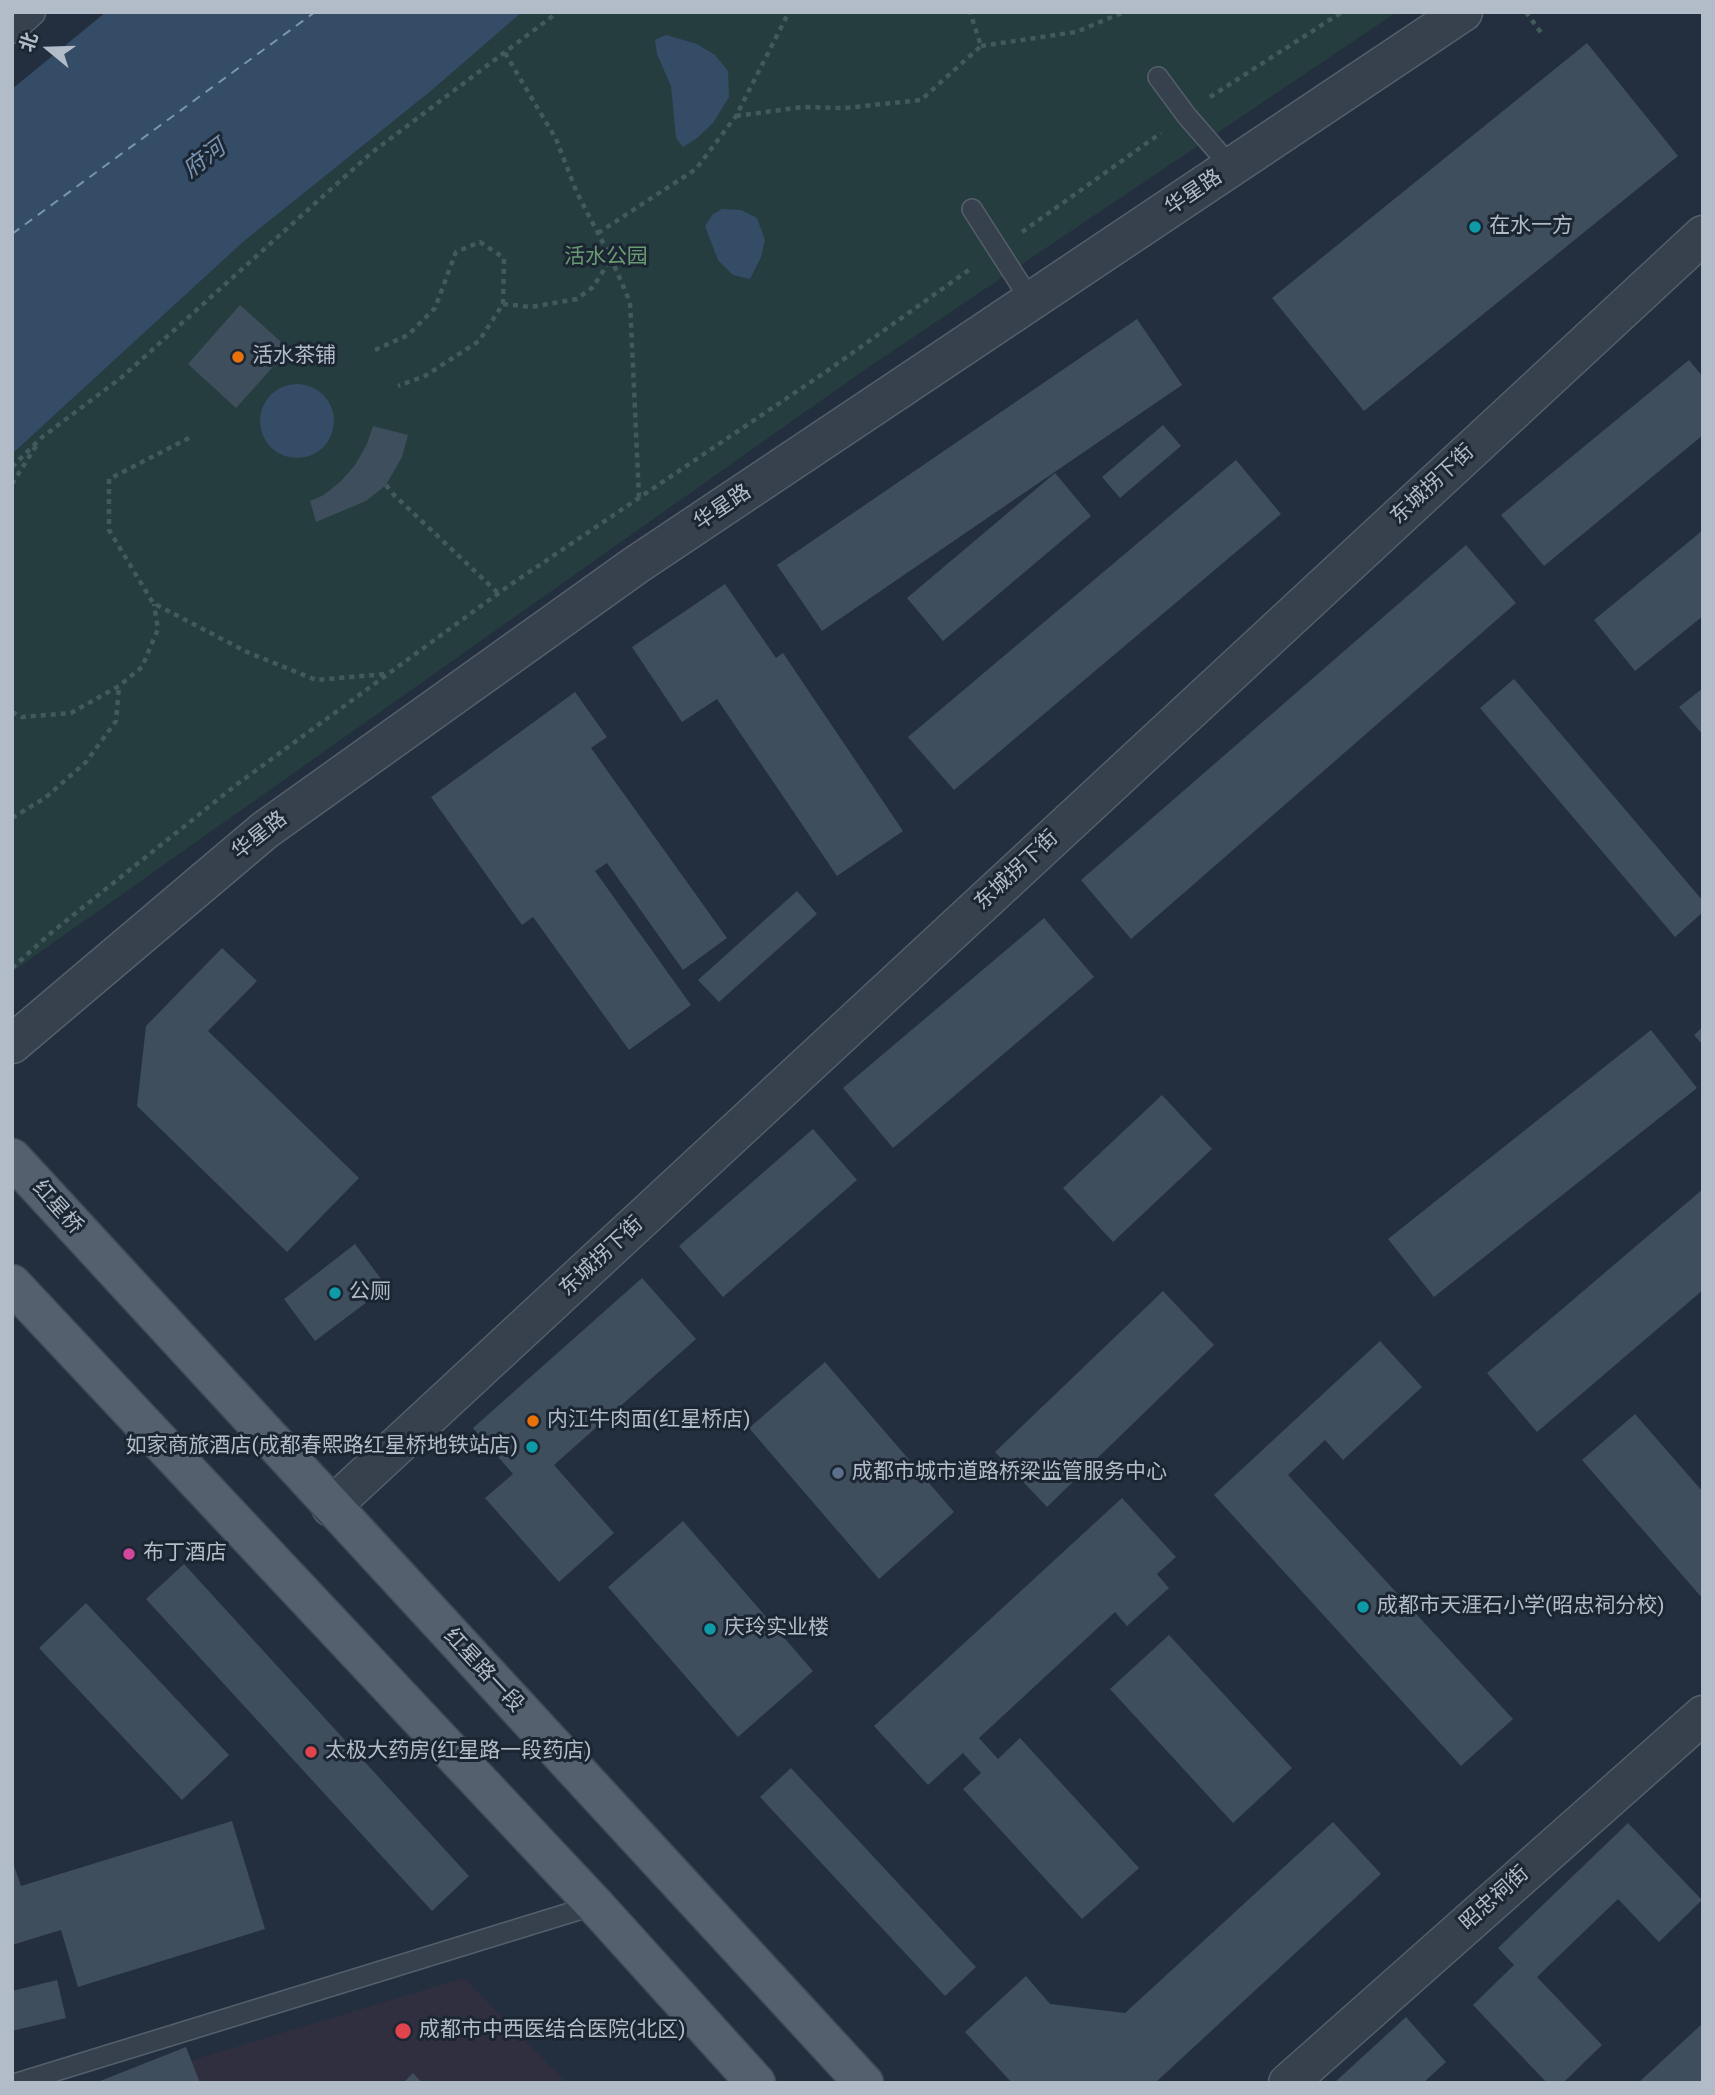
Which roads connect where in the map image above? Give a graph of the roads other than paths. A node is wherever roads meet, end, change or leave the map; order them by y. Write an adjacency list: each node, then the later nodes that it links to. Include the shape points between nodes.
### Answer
1 (31, 12): 3 (street)
2 (1463, 12): 5 (street, 华星路)
3 (12, 29)
4 (1158, 78): 5 (lane)
5 (1231, 168): 8 (street, 华星路)
6 (972, 209): 8 (lane)
7 (1703, 235): 13 (street, 东城拐下街)
8 (1031, 301): 9 (street, 华星路, via 636,565 265,830)
9 (12, 1044)
10 (12, 1158): 11 (main road, 红星桥)
11 (102, 1259): 13 (main road, 红星路一段)
12 (12, 1284): 15 (main road)
13 (331, 1507): 18 (main road, 红星路一段)
14 (1703, 1714): 19 (street, 昭忠祠街)
15 (595, 1905): 16 (lane); 17 (main road)
16 (17, 2083)
17 (756, 2083)
18 (864, 2083)
19 (1288, 2083)

